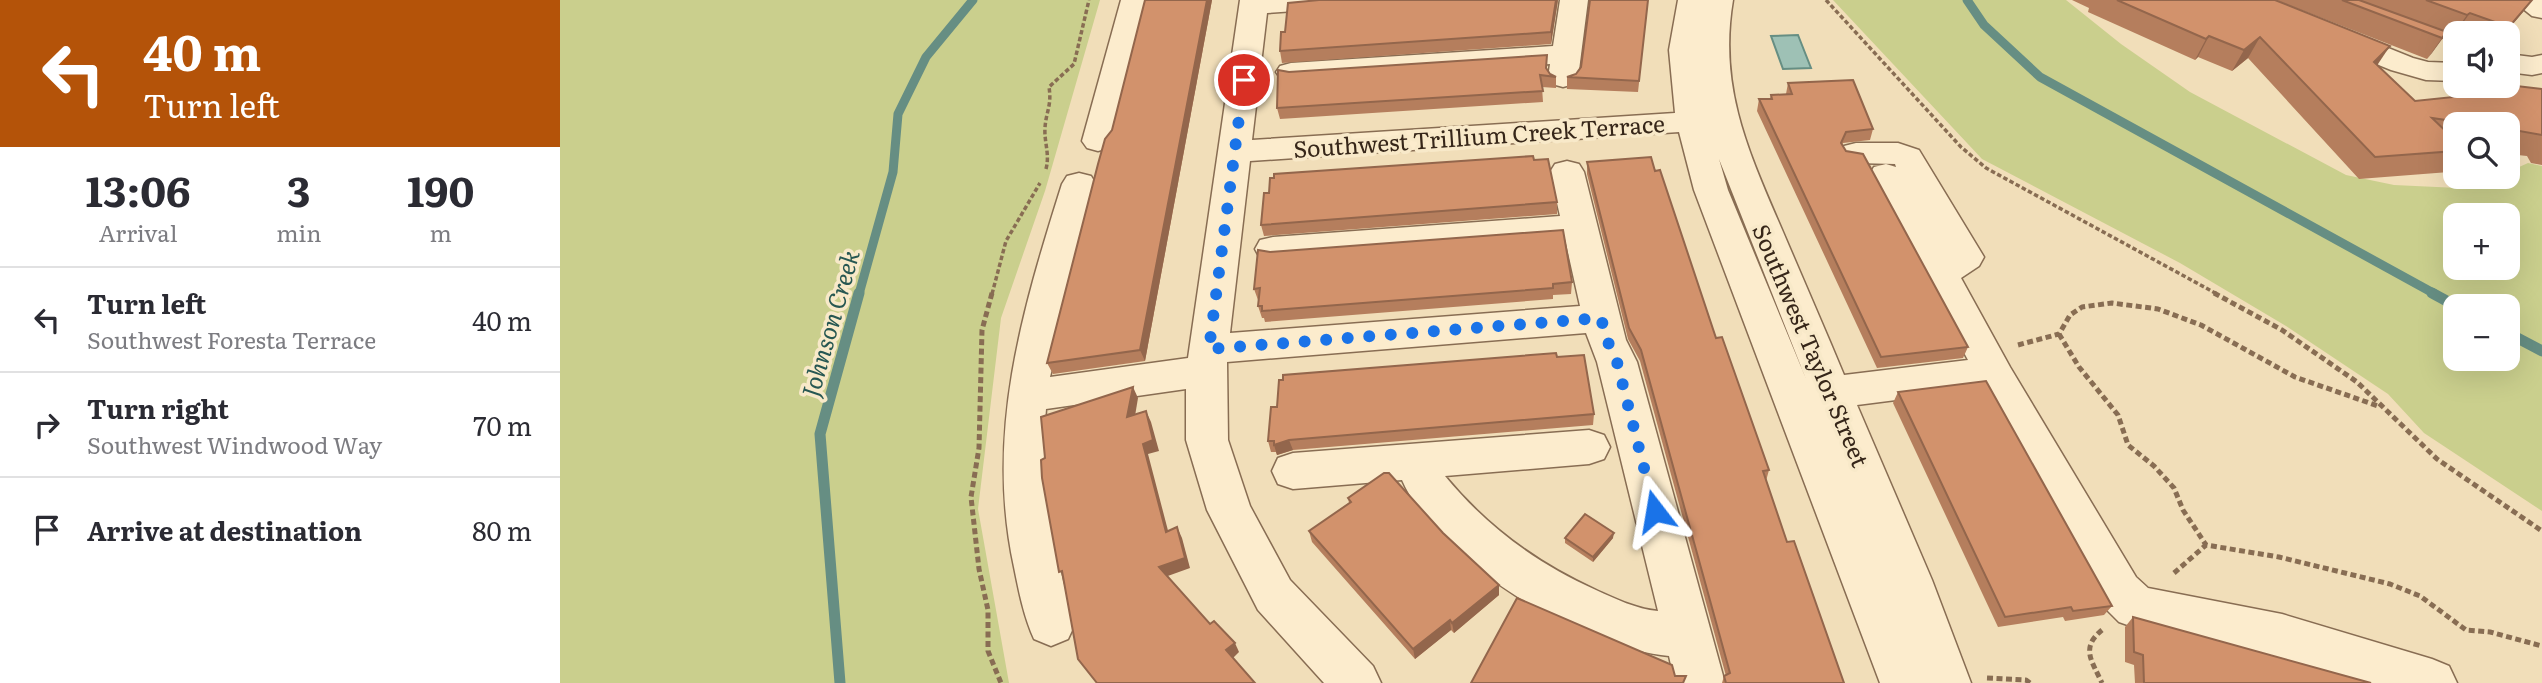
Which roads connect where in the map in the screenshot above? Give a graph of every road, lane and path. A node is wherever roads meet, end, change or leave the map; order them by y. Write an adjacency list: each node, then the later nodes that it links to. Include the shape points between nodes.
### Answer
1 (1339, 0): 9 (street)
2 (1574, 0): 14 (street, via 1564,68)
3 (1692, 0): 15 (street, Southwest Taylor Street, via 1683,48 1684,87)
4 (1718, 0): 15 (street, Southwest Taylor Street)
5 (1826, 0): 31 (path, via 1961,147 1986,168 2282,330 2357,382)
6 (2244, 0): 11 (street, via 2402,64 2426,71)
7 (2526, 0): 10 (street)
8 (1142, 1): 16 (street)
9 (1253, 3): 17 (street)
10 (2542, 10)
11 (2443, 61)
12 (2520, 64): 13 (street)
13 (2542, 64)
14 (1292, 72)
15 (1706, 120): 17 (street, Southwest Trillium Creek Terrace); 28 (street, Southwest Taylor Street, via 1729,144); 30 (street, Southwest Taylor Street, via 1711,190)
16 (1098, 141)
17 (1236, 151): 26 (street)
18 (1856, 153): 24 (street, via 1907,157 1966,257)
19 (1567, 172): 22 (street)
20 (1886, 175): 24 (street)
21 (1079, 184): 29 (street, via 1058,253)
22 (1580, 226): 23 (street); 25 (street)
23 (1273, 250)
24 (1941, 274): 27 (street)
25 (1601, 318): 26 (street); 38 (street, via 1617,362)
26 (1207, 360): 29 (street); 40 (street, via 1207,440 1229,510 1274,595)
27 (1993, 372): 28 (street); 36 (street, via 2120,592)
28 (1831, 391): 30 (street); 43 (street, Southwest Taylor Street, via 1909,580)
29 (1028, 396): 37 (street, via 1023,450 1026,512)
30 (1792, 397): 42 (street, Southwest Taylor Street)
31 (2379, 406): 35 (path, via 2459,476); 39 (path, via 2295,377 2201,325 2158,309 2112,303 2082,307 2059,334 2118,415 2128,445 2174,488 2206,545 2390,584 2420,596 2466,631 2490,632)
32 (1589, 447): 33 (street)
33 (1418, 460): 34 (street); 38 (street, via 1424,481 1443,504 1510,568 1610,619 1649,632)
34 (1293, 471)
35 (2542, 531)
36 (2136, 607): 44 (path, via 2091,639 2088,652); 45 (street, via 2282,636)
37 (1051, 624)
38 (1687, 636): 41 (street)
39 (2542, 646)
40 (1356, 683)
41 (1700, 683)
42 (1905, 683)
43 (1945, 683)
44 (2102, 683)
45 (2432, 683)

